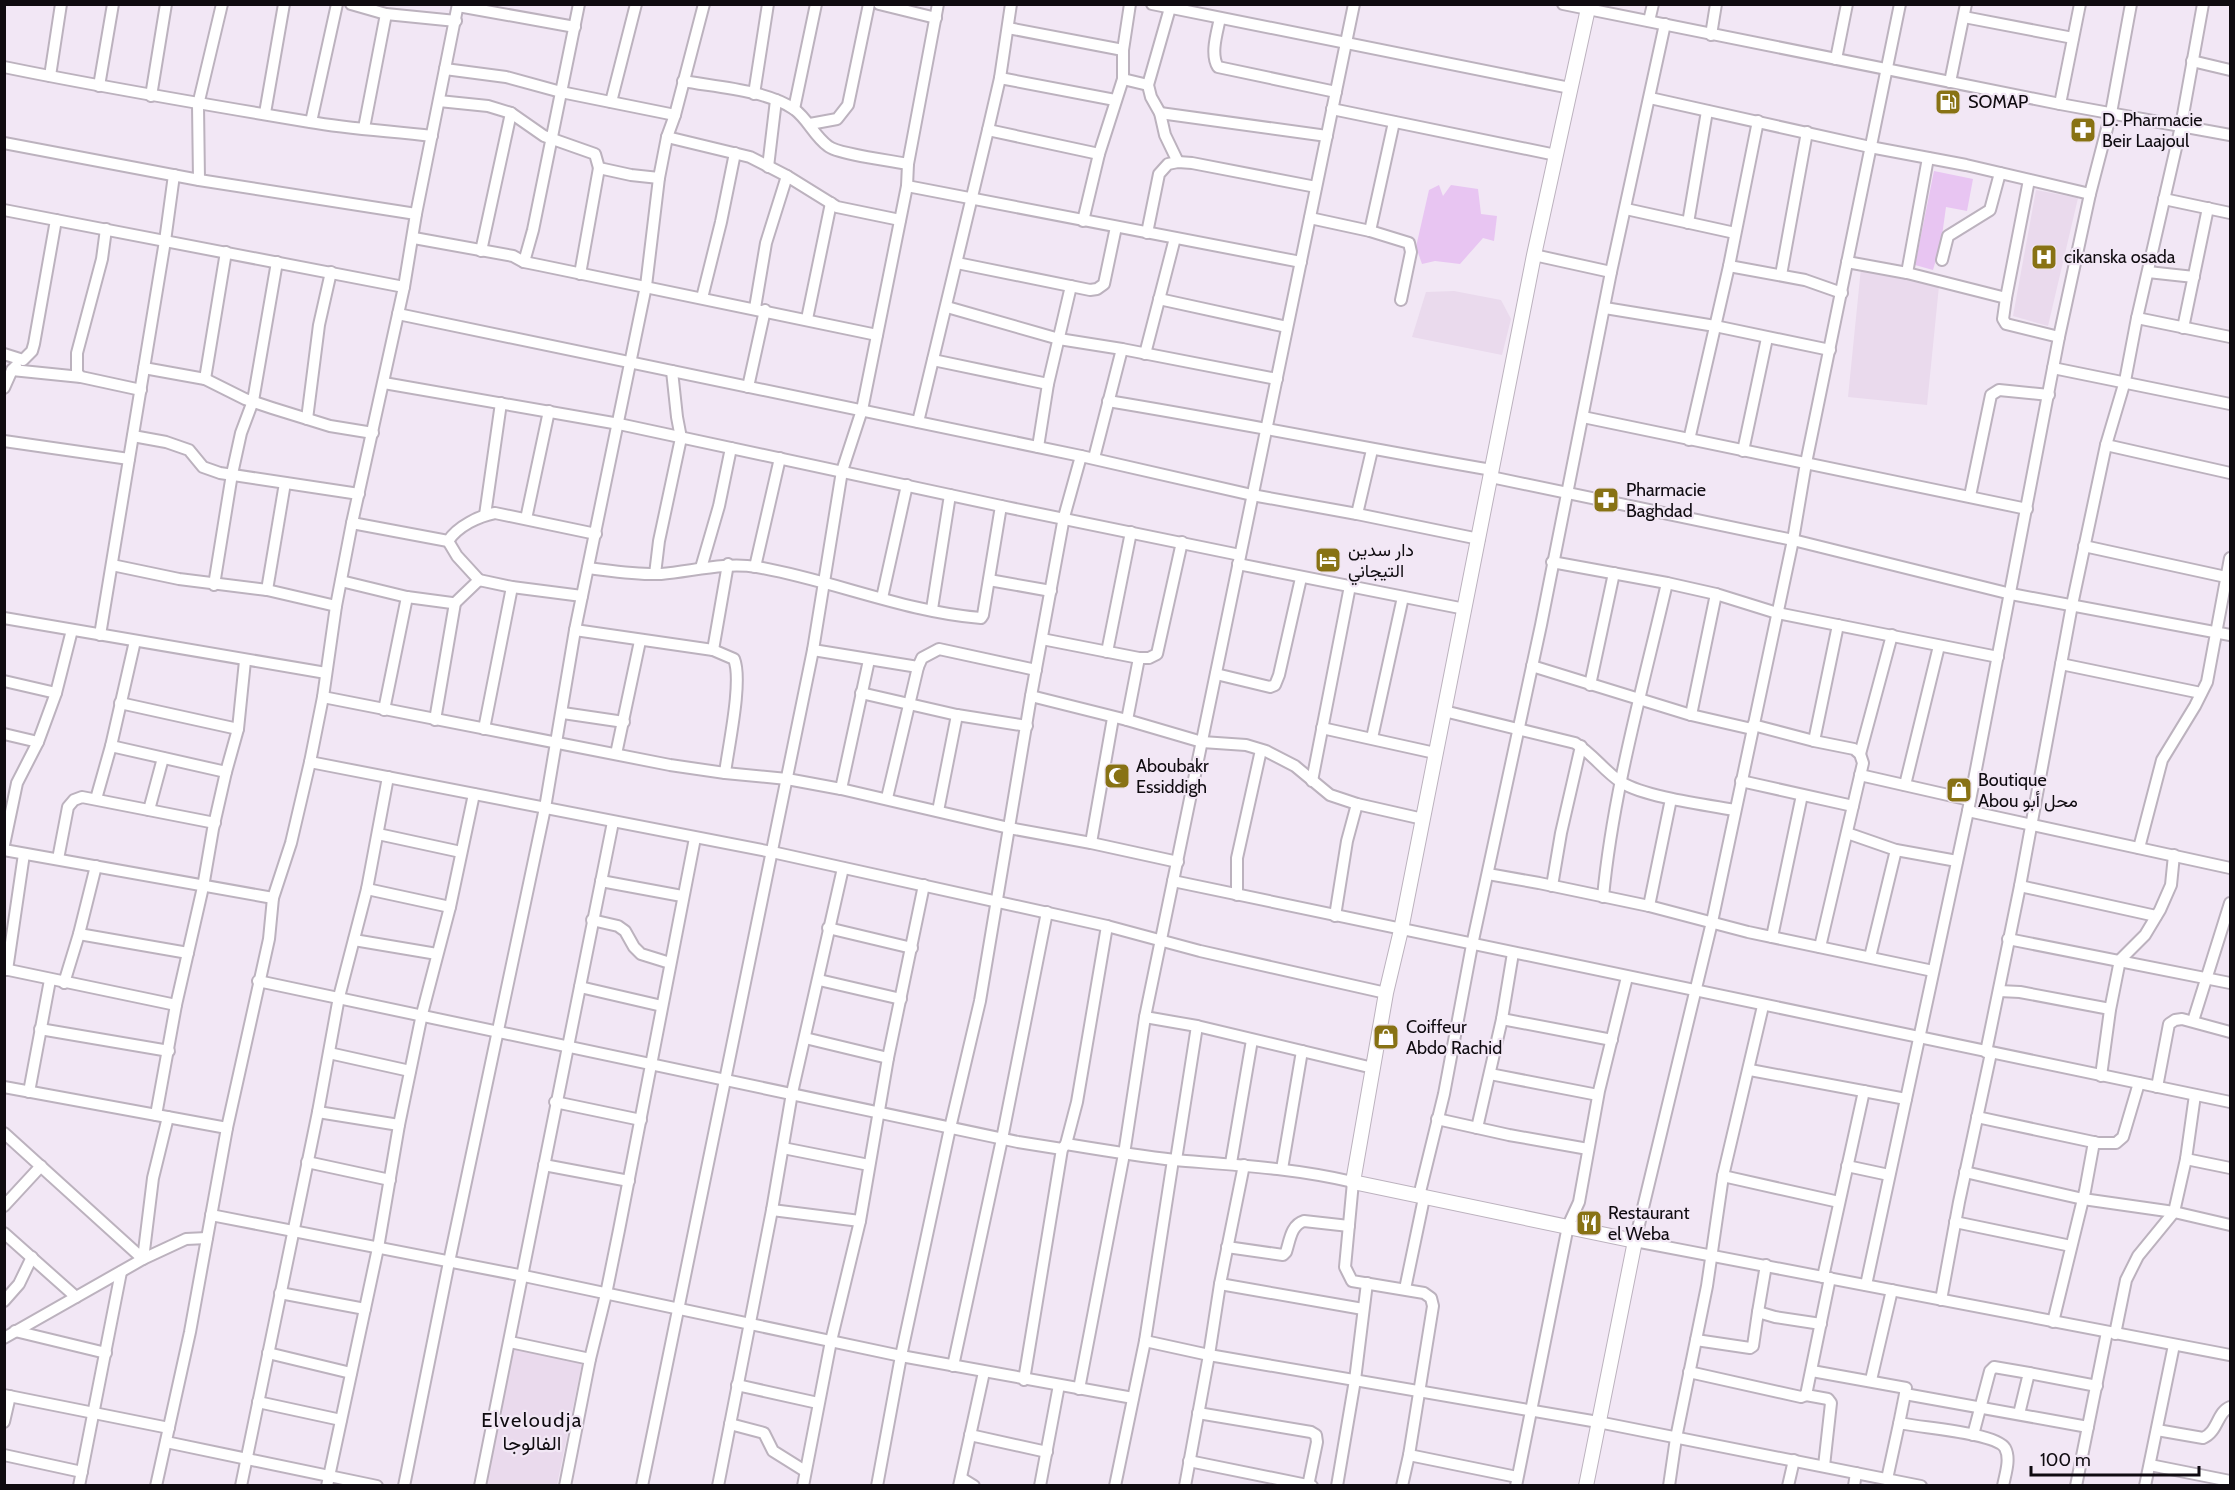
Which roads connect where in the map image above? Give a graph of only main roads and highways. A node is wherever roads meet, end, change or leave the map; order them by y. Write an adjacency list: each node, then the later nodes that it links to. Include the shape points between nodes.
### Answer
1 (1588, 7): 2 (main road, via 1534,255 1386,993 1353,1182 1635,1241)
2 (1586, 1485)

